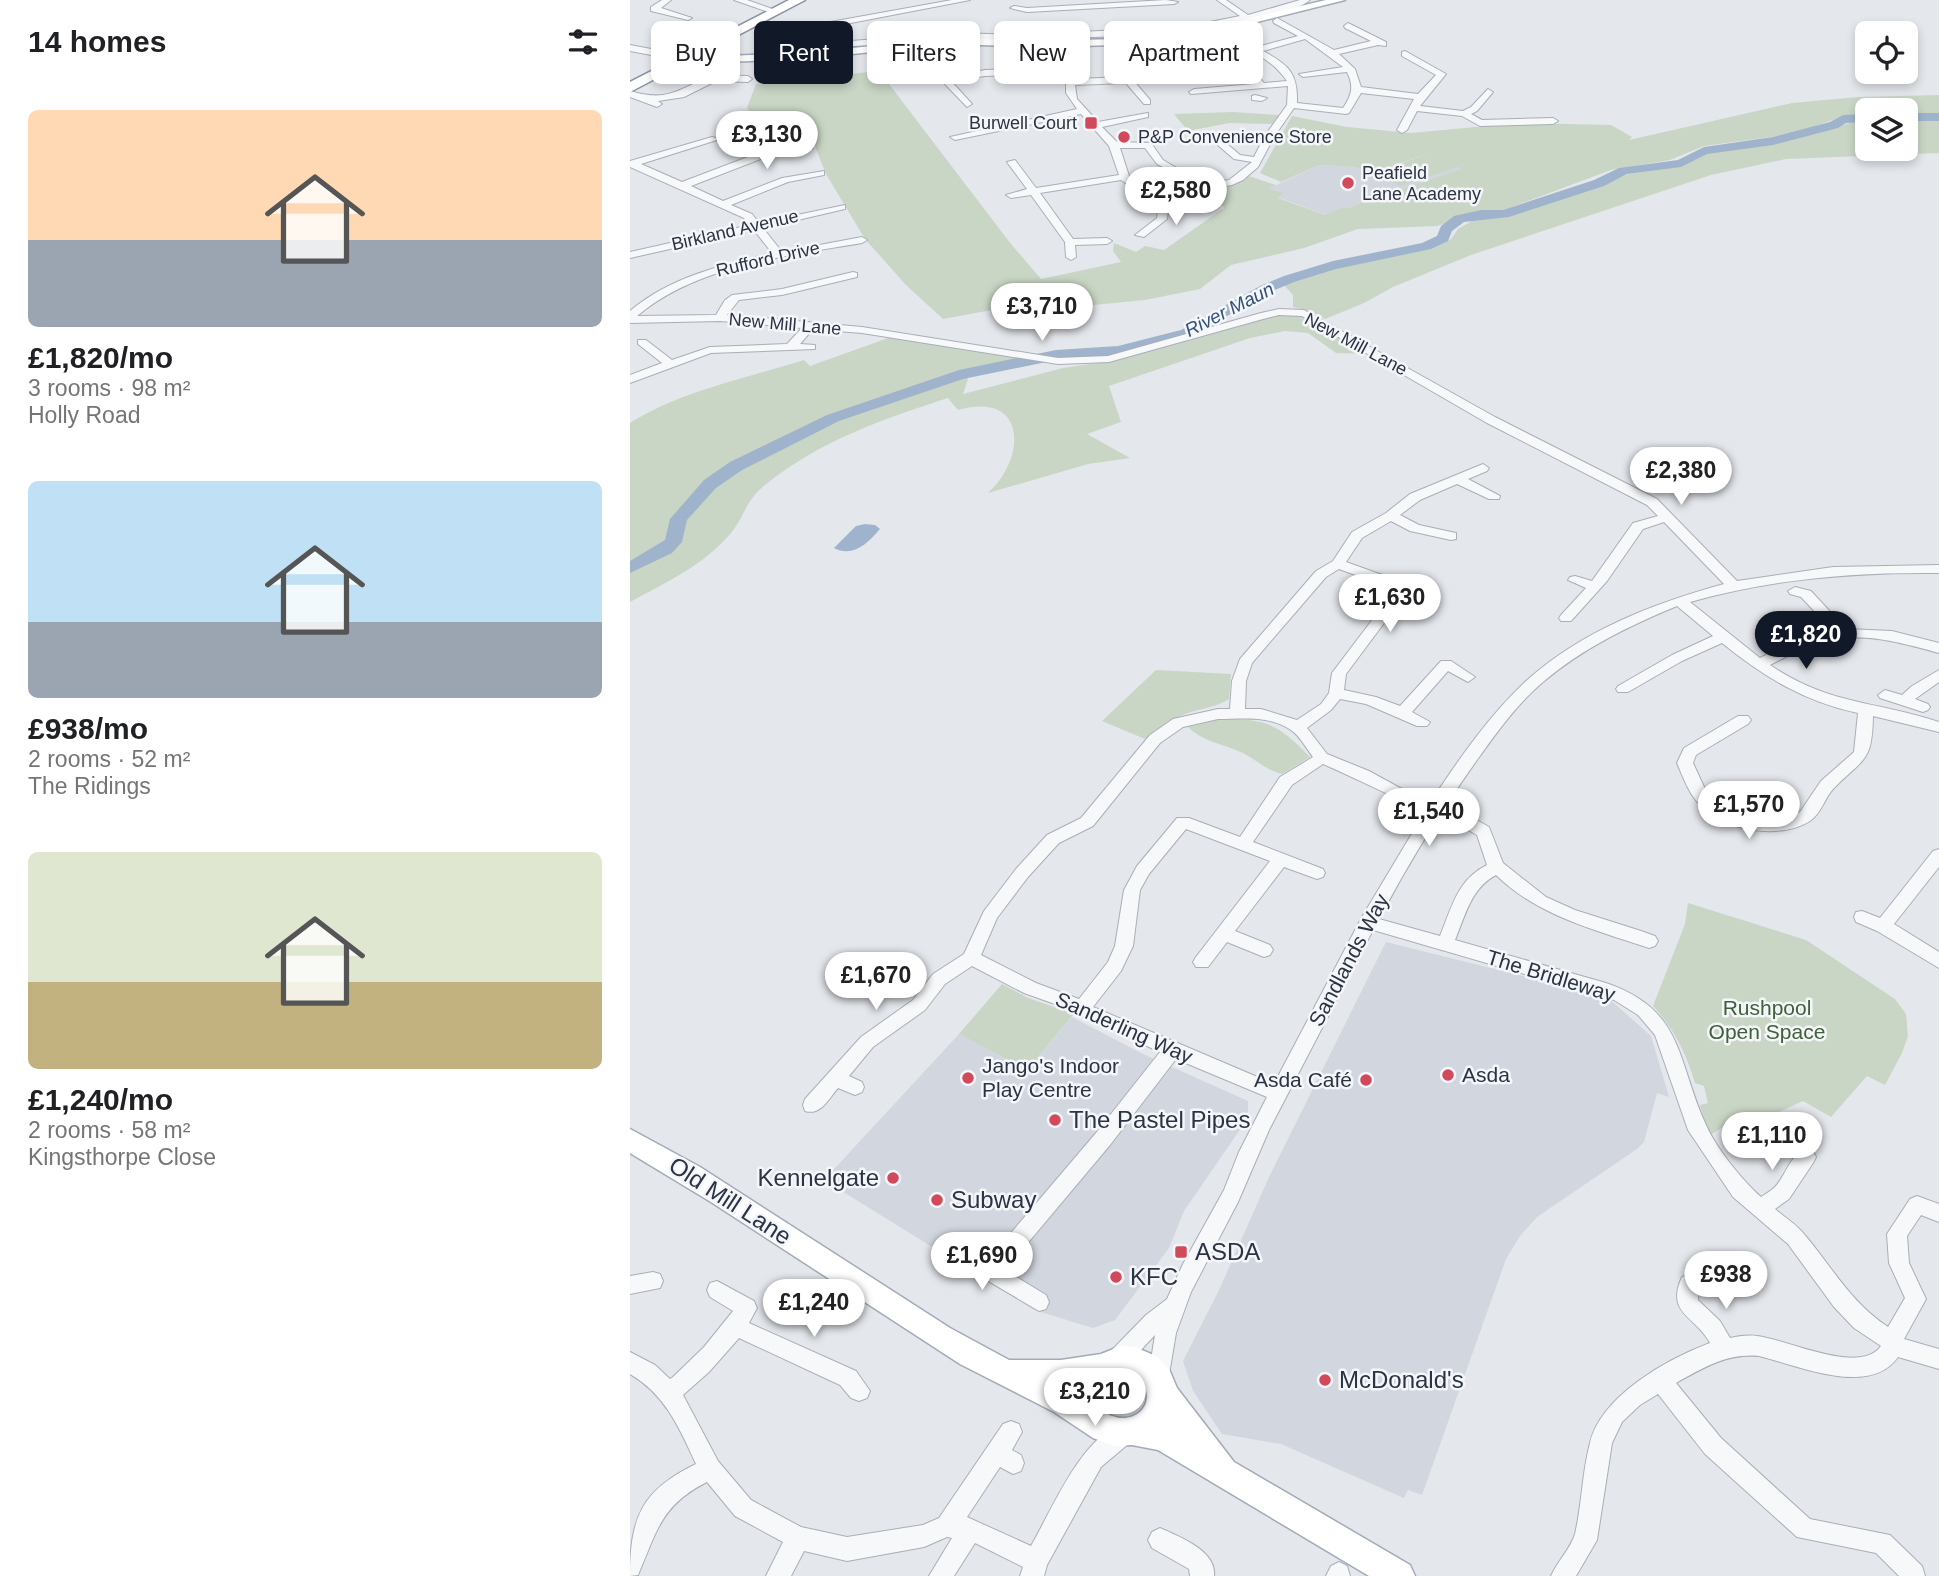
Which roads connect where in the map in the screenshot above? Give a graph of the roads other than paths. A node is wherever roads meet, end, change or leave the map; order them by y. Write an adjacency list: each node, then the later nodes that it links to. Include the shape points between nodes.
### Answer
1 (667, 0): 12 (street, via 654,9)
2 (738, 0): 11 (street)
3 (799, 0): 11 (highway)
4 (966, 0): 15 (street)
5 (1173, 0): 9 (street)
6 (1221, 0): 14 (street)
7 (1306, 0): 14 (street)
8 (1340, 0): 14 (main road)
9 (1061, 4): 10 (street)
10 (1014, 8)
11 (777, 12): 19 (highway)
12 (682, 18)
13 (1292, 18): 21 (street, via 1273,22)
14 (1249, 19): 16 (street); 17 (main road)
15 (850, 21)
16 (1238, 21)
17 (1243, 21)
18 (1348, 26): 28 (street, via 1382,44)
19 (740, 30)
20 (994, 36): 23 (street)
21 (1304, 37): 26 (street); 28 (street)
22 (994, 42): 25 (main road)
23 (853, 47)
24 (630, 48): 27 (street)
25 (853, 48)
26 (1263, 48)
27 (651, 52)
28 (1334, 53): 31 (street)
29 (1263, 54): 37 (street, via 1279,63)
30 (1407, 58): 34 (street)
31 (1351, 69): 33 (street); 44 (street)
32 (1453, 73): 34 (street)
33 (1303, 74)
34 (1442, 74): 48 (street)
35 (651, 76): 43 (highway)
36 (748, 79): 50 (street, via 714,78 681,95)
37 (1293, 83): 41 (street); 53 (street)
38 (948, 84): 52 (street)
39 (1070, 84): 56 (street, via 1070,94)
40 (1131, 84): 51 (street)
41 (1261, 85): 42 (street)
42 (1249, 86): 46 (street); 49 (street)
43 (630, 88)
44 (1359, 90): 48 (street); 53 (street, via 1346,111)
45 (1488, 92): 57 (street)
46 (1199, 93)
47 (630, 94): 50 (street)
48 (1420, 97): 55 (street)
49 (1257, 99)
50 (648, 100): 54 (street)
51 (1147, 102)
52 (967, 104)
53 (1292, 105): 67 (street)
54 (669, 106)
55 (1413, 108): 57 (street); 61 (street)
56 (1082, 111): 60 (street); 62 (street)
57 (1464, 114): 59 (street, via 1480,123)
58 (1145, 115): 60 (street)
59 (1553, 121)
60 (1097, 125): 65 (street)
61 (1402, 130)
62 (955, 137)
63 (715, 139): 69 (street)
64 (1216, 139): 67 (street, via 1237,157)
65 (1114, 145): 70 (street, via 1148,145 1160,162); 72 (street)
66 (810, 146): 73 (street, via 769,152)
67 (1257, 160): 75 (street, via 1252,170 1232,182)
68 (1012, 162): 74 (street)
69 (631, 164): 73 (street)
70 (1175, 170)
71 (821, 173): 77 (street, via 785,180)
72 (1124, 177): 74 (street); 75 (street, via 1138,188)
73 (682, 186): 77 (street)
74 (1033, 191): 76 (street); 83 (street)
75 (1165, 192): 80 (street, via 1162,219)
76 (1011, 195)
77 (724, 204): 79 (street)
78 (841, 207): 79 (street, Birkland Avenue)
79 (758, 225): 84 (street, Birkland Avenue); 85 (street)
80 (1140, 235)
81 (862, 240): 85 (street, Rufford Drive)
82 (1107, 241): 83 (street)
83 (1070, 242): 86 (street)
84 (630, 255)
85 (779, 255): 88 (street, Rufford Drive, via 703,275 641,304)
86 (1071, 257)
87 (853, 275): 89 (street, via 736,298)
88 (630, 318): 89 (street, New Mill Lane)
89 (720, 318): 90 (street, New Mill Lane)
90 (811, 325): 92 (street); 100 (street, New Mill Lane, via 1058,361 1109,359 1261,316 1304,313 1491,420 1635,491)
91 (642, 342): 94 (street)
92 (790, 347): 93 (street); 94 (street, via 727,347)
93 (811, 347)
94 (669, 363): 95 (street)
95 (630, 379)
96 (1483, 468): 97 (street)
97 (1461, 480): 98 (street); 99 (street, via 1415,497)
98 (1494, 496)
99 (1391, 516): 101 (street, via 1415,528); 102 (street, via 1357,535)
100 (1667, 517): 105 (street, New Mill Lane); 106 (street, via 1638,526)
101 (1454, 536)
102 (1338, 564): 117 (street, via 1394,584 1398,595 1339,673); 122 (street, via 1321,574 1245,662)
103 (1939, 569): 105 (street, via 1886,568)
104 (1575, 580): 106 (street)
105 (1733, 585): 108 (street, Sandlands Way)
106 (1595, 586): 109 (street)
107 (1806, 591): 110 (street)
108 (1678, 600): 111 (street); 129 (street, Sandlands Way, via 1621,624 1539,678 1492,729)
109 (1566, 618)
110 (1842, 634): 112 (street, via 1906,638); 113 (street, via 1809,640)
111 (1725, 636): 113 (street); 116 (street)
112 (1939, 648)
113 (1760, 664): 121 (street, via 1789,684)
114 (1939, 675): 119 (street)
115 (1468, 677): 123 (street, via 1446,664)
116 (1623, 689)
117 (1336, 694): 123 (street, via 1361,695); 126 (street, via 1326,708)
118 (1885, 695): 119 (street)
119 (1905, 701): 120 (street)
120 (1923, 707)
121 (1866, 709): 124 (street, via 1863,752 1858,760 1823,788 1807,816 1770,826 1746,822 1711,807 1685,763 1689,752); 127 (street)
122 (1237, 713): 126 (street, via 1261,714); 143 (street, via 1178,723 1155,738 1093,816 1053,839 1022,873 990,915)
123 (1402, 714): 125 (street)
124 (1743, 720)
125 (1422, 722)
126 (1298, 727): 128 (street)
127 (1939, 727)
128 (1322, 758): 129 (street); 131 (street, via 1286,781)
129 (1434, 807): 137 (street, Sandlands Way)
130 (1455, 815): 134 (street, via 1482,831)
131 (1243, 845): 133 (street); 146 (street, via 1183,822 1132,890 1124,946 1115,966)
132 (1939, 855): 138 (street)
133 (1280, 860): 135 (street); 139 (street)
134 (1498, 867): 140 (street, via 1549,907); 141 (street, via 1478,877 1465,894)
135 (1317, 873)
136 (1862, 917): 138 (street)
137 (1368, 922): 141 (street, The Bridleway); 150 (street, Sandlands Way)
138 (1883, 926): 144 (street)
139 (1224, 933): 142 (street); 145 (street)
140 (1649, 941)
141 (1446, 945): 154 (street, The Bridleway, via 1600,988 1644,1010 1663,1032 1698,1130 1740,1191)
142 (1264, 950)
143 (971, 958): 146 (street, Sanderling Way); 148 (street, via 939,979 919,1004 867,1042)
144 (1939, 961)
145 (1202, 962)
146 (1083, 1008): 147 (street, Sanderling Way)
147 (1172, 1050): 150 (street, Sanderling Way); 157 (street)
148 (836, 1078): 149 (street); 151 (street)
149 (855, 1087)
150 (1279, 1094): 163 (street, Sandlands Way, via 1249,1152 1234,1195)
151 (812, 1105)
152 (630, 1140): 170 (main road, Old Mill Lane, via 682,1168 949,1343)
153 (1806, 1157): 154 (street, via 1782,1193)
154 (1760, 1208): 165 (street, The Bridleway, via 1795,1238 1854,1314)
155 (1939, 1213): 165 (street, via 1916,1205 1897,1234 1899,1263 1916,1299)
156 (946, 1246): 157 (street)
157 (990, 1273): 162 (street)
158 (653, 1282): 159 (street)
159 (630, 1285)
160 (717, 1290): 164 (street, via 747,1308)
161 (1684, 1300): 166 (street, via 1713,1328)
162 (1039, 1303)
163 (1172, 1307): 169 (street); 172 (street, via 1160,1358)
164 (736, 1327): 173 (street, via 848,1378); 174 (street)
165 (1892, 1343): 166 (street, via 1891,1352 1876,1365 1857,1368 1758,1346); 167 (street)
166 (1724, 1348): 171 (street)
167 (1939, 1359)
168 (630, 1362): 174 (street)
169 (1109, 1363): 170 (main road, Old Mill Lane, via 1061,1373); 172 (main road, Old Mill Lane, via 1142,1362 1152,1369); 175 (main road, via 1088,1383 1085,1403)
170 (1009, 1372): 175 (main road, Old Mill Lane)
171 (1660, 1380): 191 (street, via 1614,1415 1601,1441 1585,1540); 192 (street, via 1713,1446 1805,1529 1882,1543)
172 (1161, 1387): 177 (main road, via 1157,1413); 180 (main road, Old Mill Lane)
173 (859, 1391)
174 (669, 1393): 179 (street)
175 (1092, 1419): 177 (main road, Old Mill Lane, via 1104,1429); 178 (street)
176 (1011, 1432): 181 (street, via 1005,1458)
177 (1128, 1432): 178 (street); 180 (main road, Old Mill Lane, via 1163,1437)
178 (1093, 1460): 186 (street)
179 (710, 1469): 183 (street, via 743,1508); 185 (street, via 677,1485 654,1509)
180 (1226, 1472): 190 (main road, Old Mill Lane)
181 (947, 1525): 182 (street); 183 (street, via 924,1536 847,1549)
182 (971, 1529): 186 (street); 188 (street)
183 (798, 1538): 187 (street)
184 (1160, 1541): 189 (street, via 1196,1561 1203,1568)
185 (630, 1567)
186 (1034, 1569)
187 (778, 1576)
188 (940, 1576)
189 (1202, 1576)
190 (1399, 1576)
191 (1563, 1576)
192 (1913, 1576)

